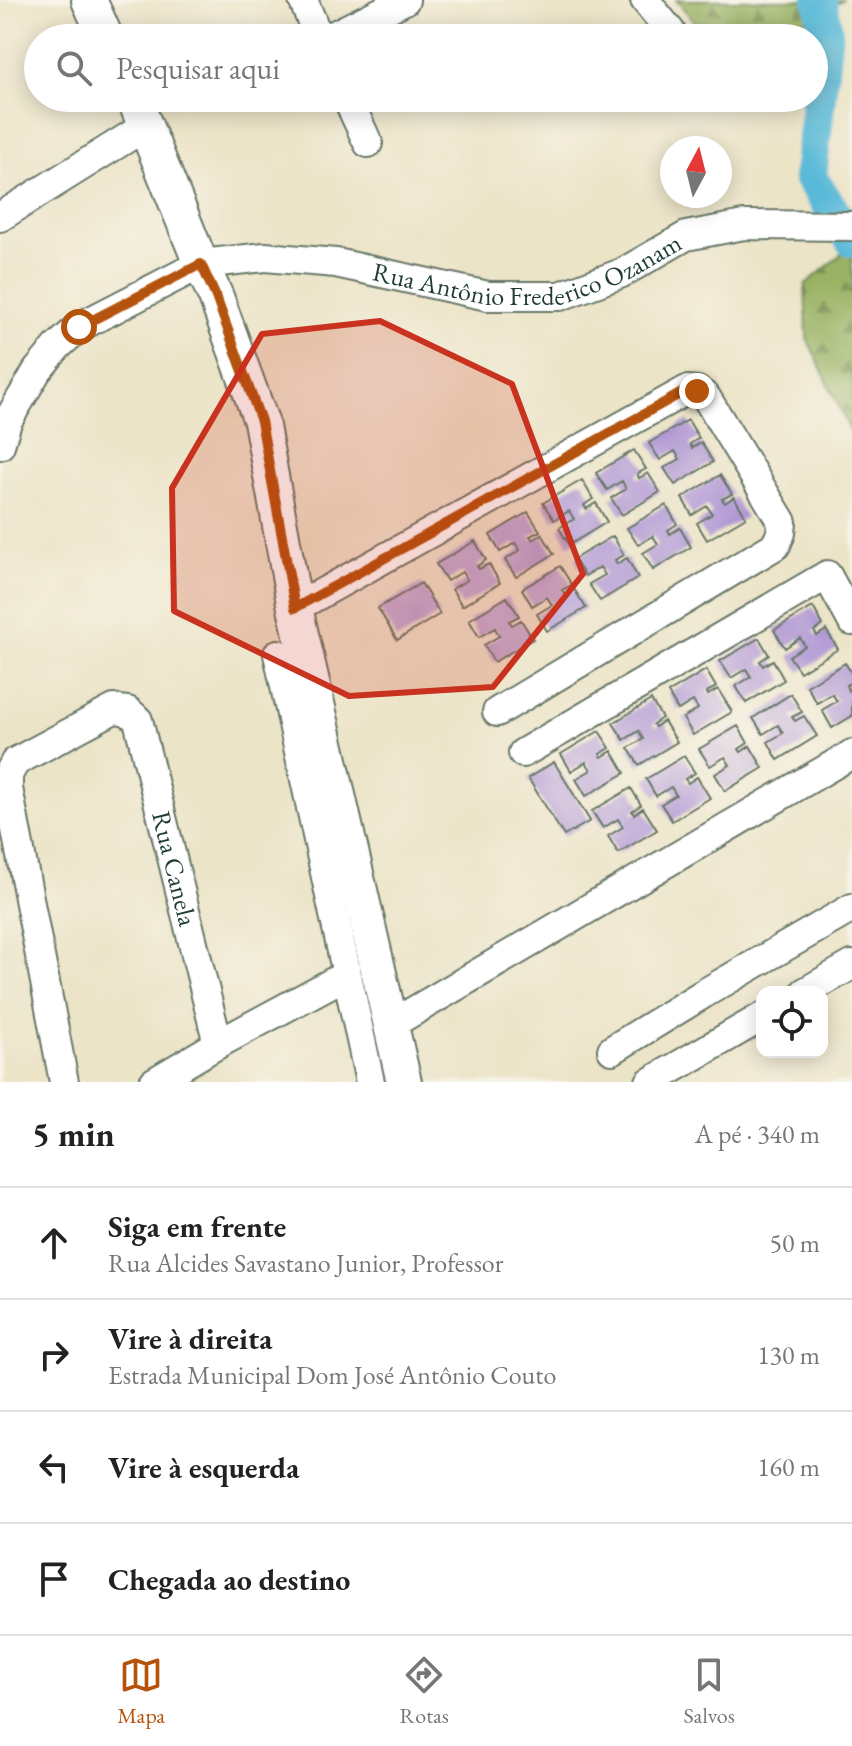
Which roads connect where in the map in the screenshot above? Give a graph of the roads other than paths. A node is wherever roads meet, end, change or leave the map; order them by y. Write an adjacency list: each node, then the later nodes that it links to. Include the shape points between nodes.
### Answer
1 (89, 0): 5 (main road)
2 (303, 0): 6 (street)
3 (405, 0): 7 (street)
4 (645, 0): 8 (street)
5 (100, 24)
6 (313, 24)
7 (356, 24)
8 (664, 24)
9 (140, 112): 12 (street); 14 (main road)
10 (354, 112): 11 (street)
11 (368, 143)
12 (0, 217)
13 (850, 226): 14 (street, Rua Antônio Frederico Ozanam, via 744,225 686,236 622,273 560,296 488,296 336,263 265,257)
14 (201, 264): 15 (street, via 79,327 37,371 7,422); 16 (main road, via 261,421)
15 (0, 445)
16 (295, 608): 19 (street, via 687,390 697,391 706,397 782,522 776,545); 27 (main road)
17 (852, 621): 20 (street, via 827,575)
18 (278, 654): 24 (street)
19 (497, 712)
20 (523, 753)
21 (852, 754): 27 (street)
22 (851, 910): 29 (street)
23 (852, 965): 25 (street)
24 (346, 975): 28 (street); 32 (street)
25 (815, 986)
26 (756, 1020): 34 (street)
27 (390, 1025): 33 (main road)
28 (218, 1044): 30 (street, Rua Canela, via 138,720 128,711 114,709 15,762 8,775); 31 (street)
29 (612, 1050)
30 (64, 1082)
31 (154, 1082)
32 (370, 1082)
33 (404, 1082)
34 (650, 1082)

